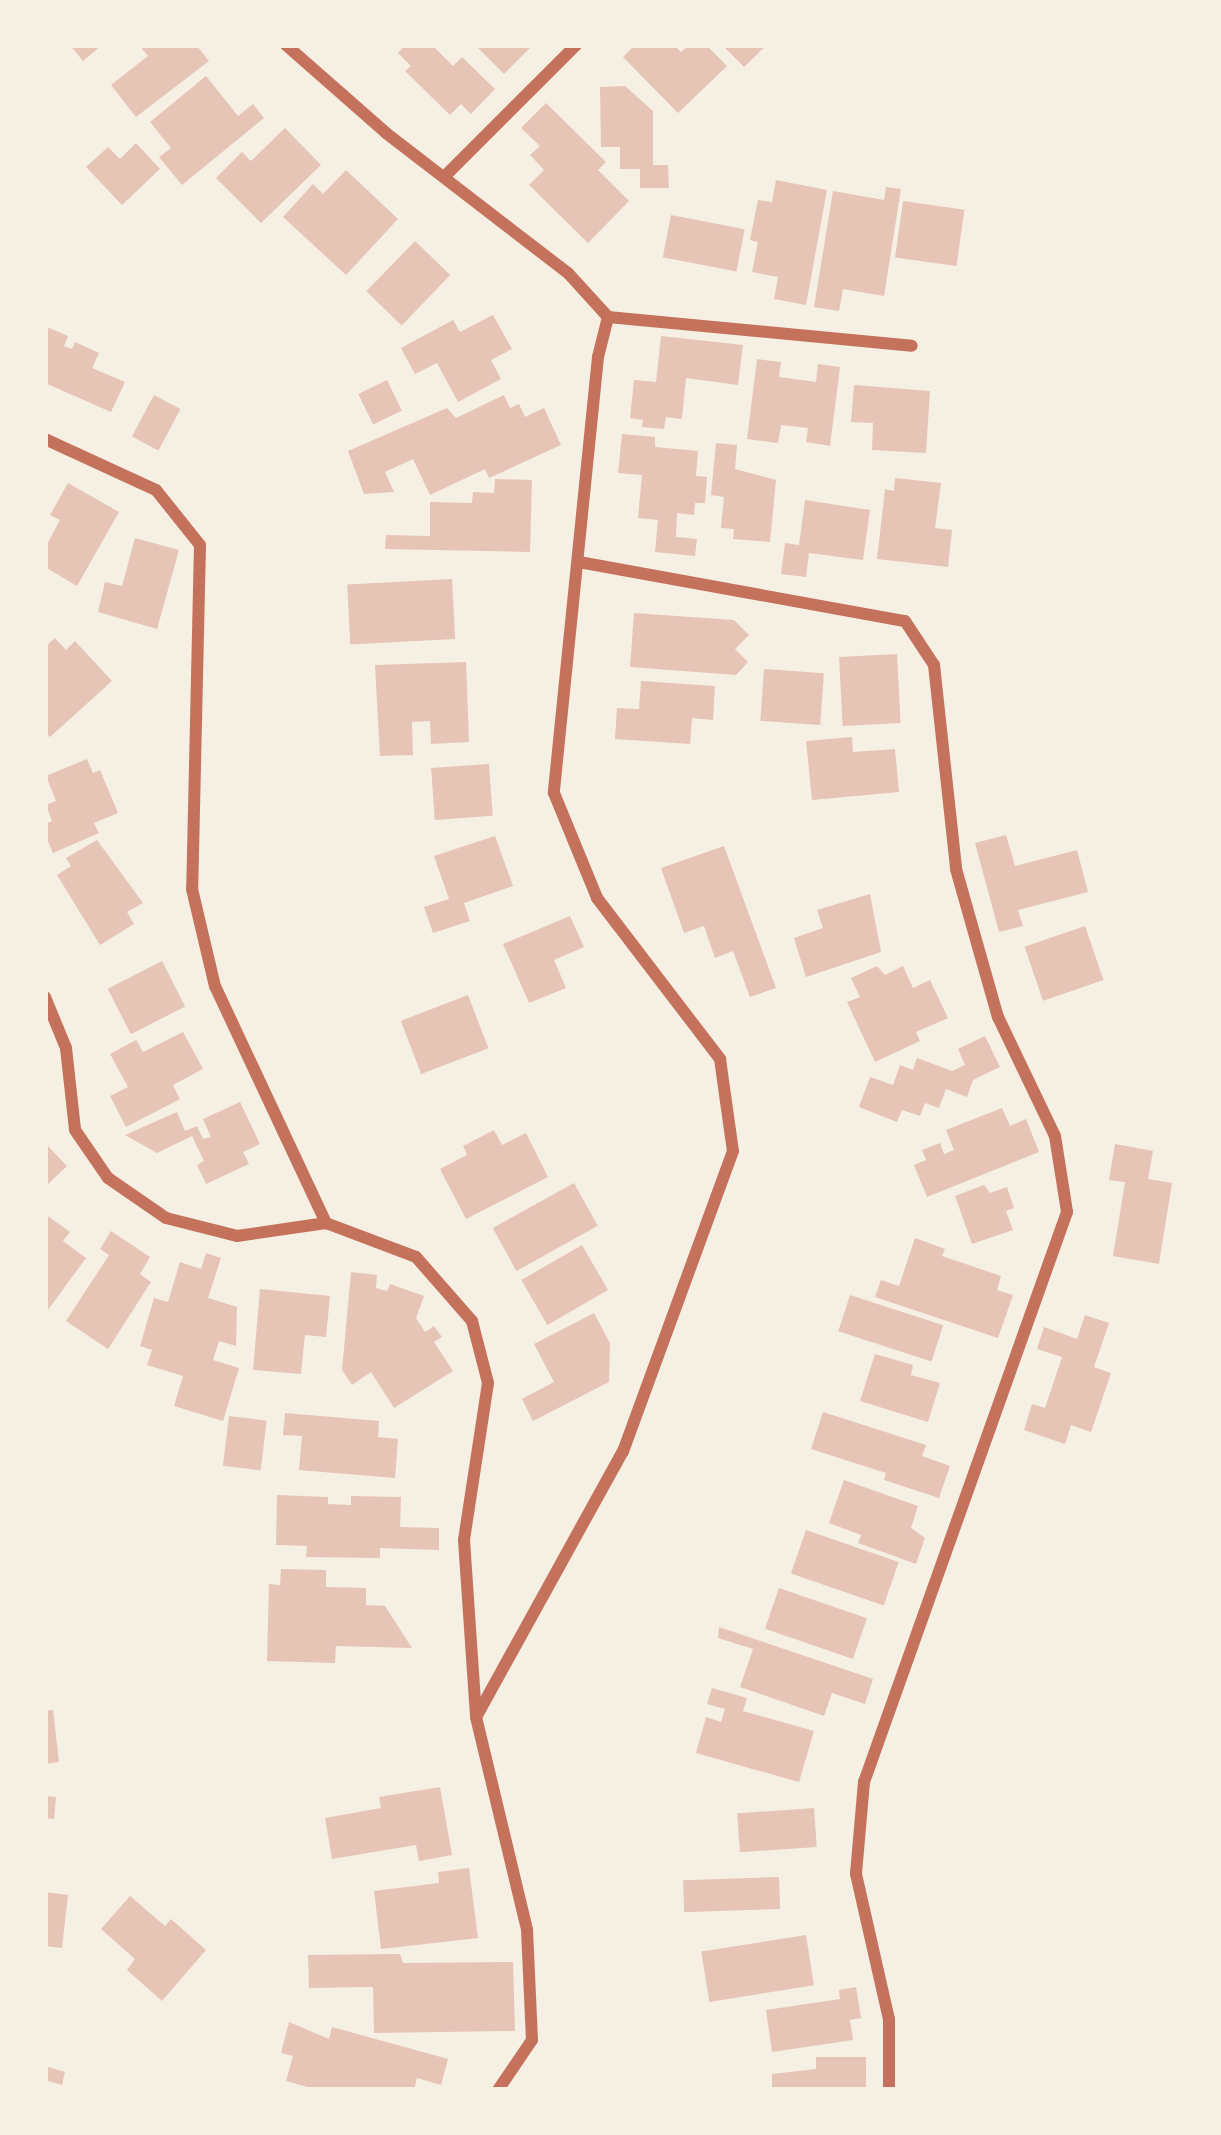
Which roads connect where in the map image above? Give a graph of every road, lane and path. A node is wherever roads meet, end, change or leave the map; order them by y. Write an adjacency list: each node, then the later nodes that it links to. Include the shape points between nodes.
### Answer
1 (286, 45): 3 (street)
2 (576, 45): 3 (street)
3 (446, 175): 4 (street, via 568,273)
4 (608, 316): 5 (street); 7 (street)
5 (912, 346)
6 (45, 439): 9 (street, via 156,490 200,545 192,889 214,986)
7 (580, 562): 10 (street, via 554,793 597,898 719,1059 733,1150 623,1451); 12 (street, via 905,621 934,665 956,869 998,1017 1055,1136 1066,1212 864,1782 856,1874 889,2019)
8 (45, 997): 9 (street, via 66,1048 75,1130 108,1178 166,1218 237,1235)
9 (326, 1223): 10 (street, via 416,1257 472,1321 488,1382 464,1540)
10 (476, 1717): 11 (street, via 527,1930 532,2040)
11 (497, 2090)
12 (889, 2090)

